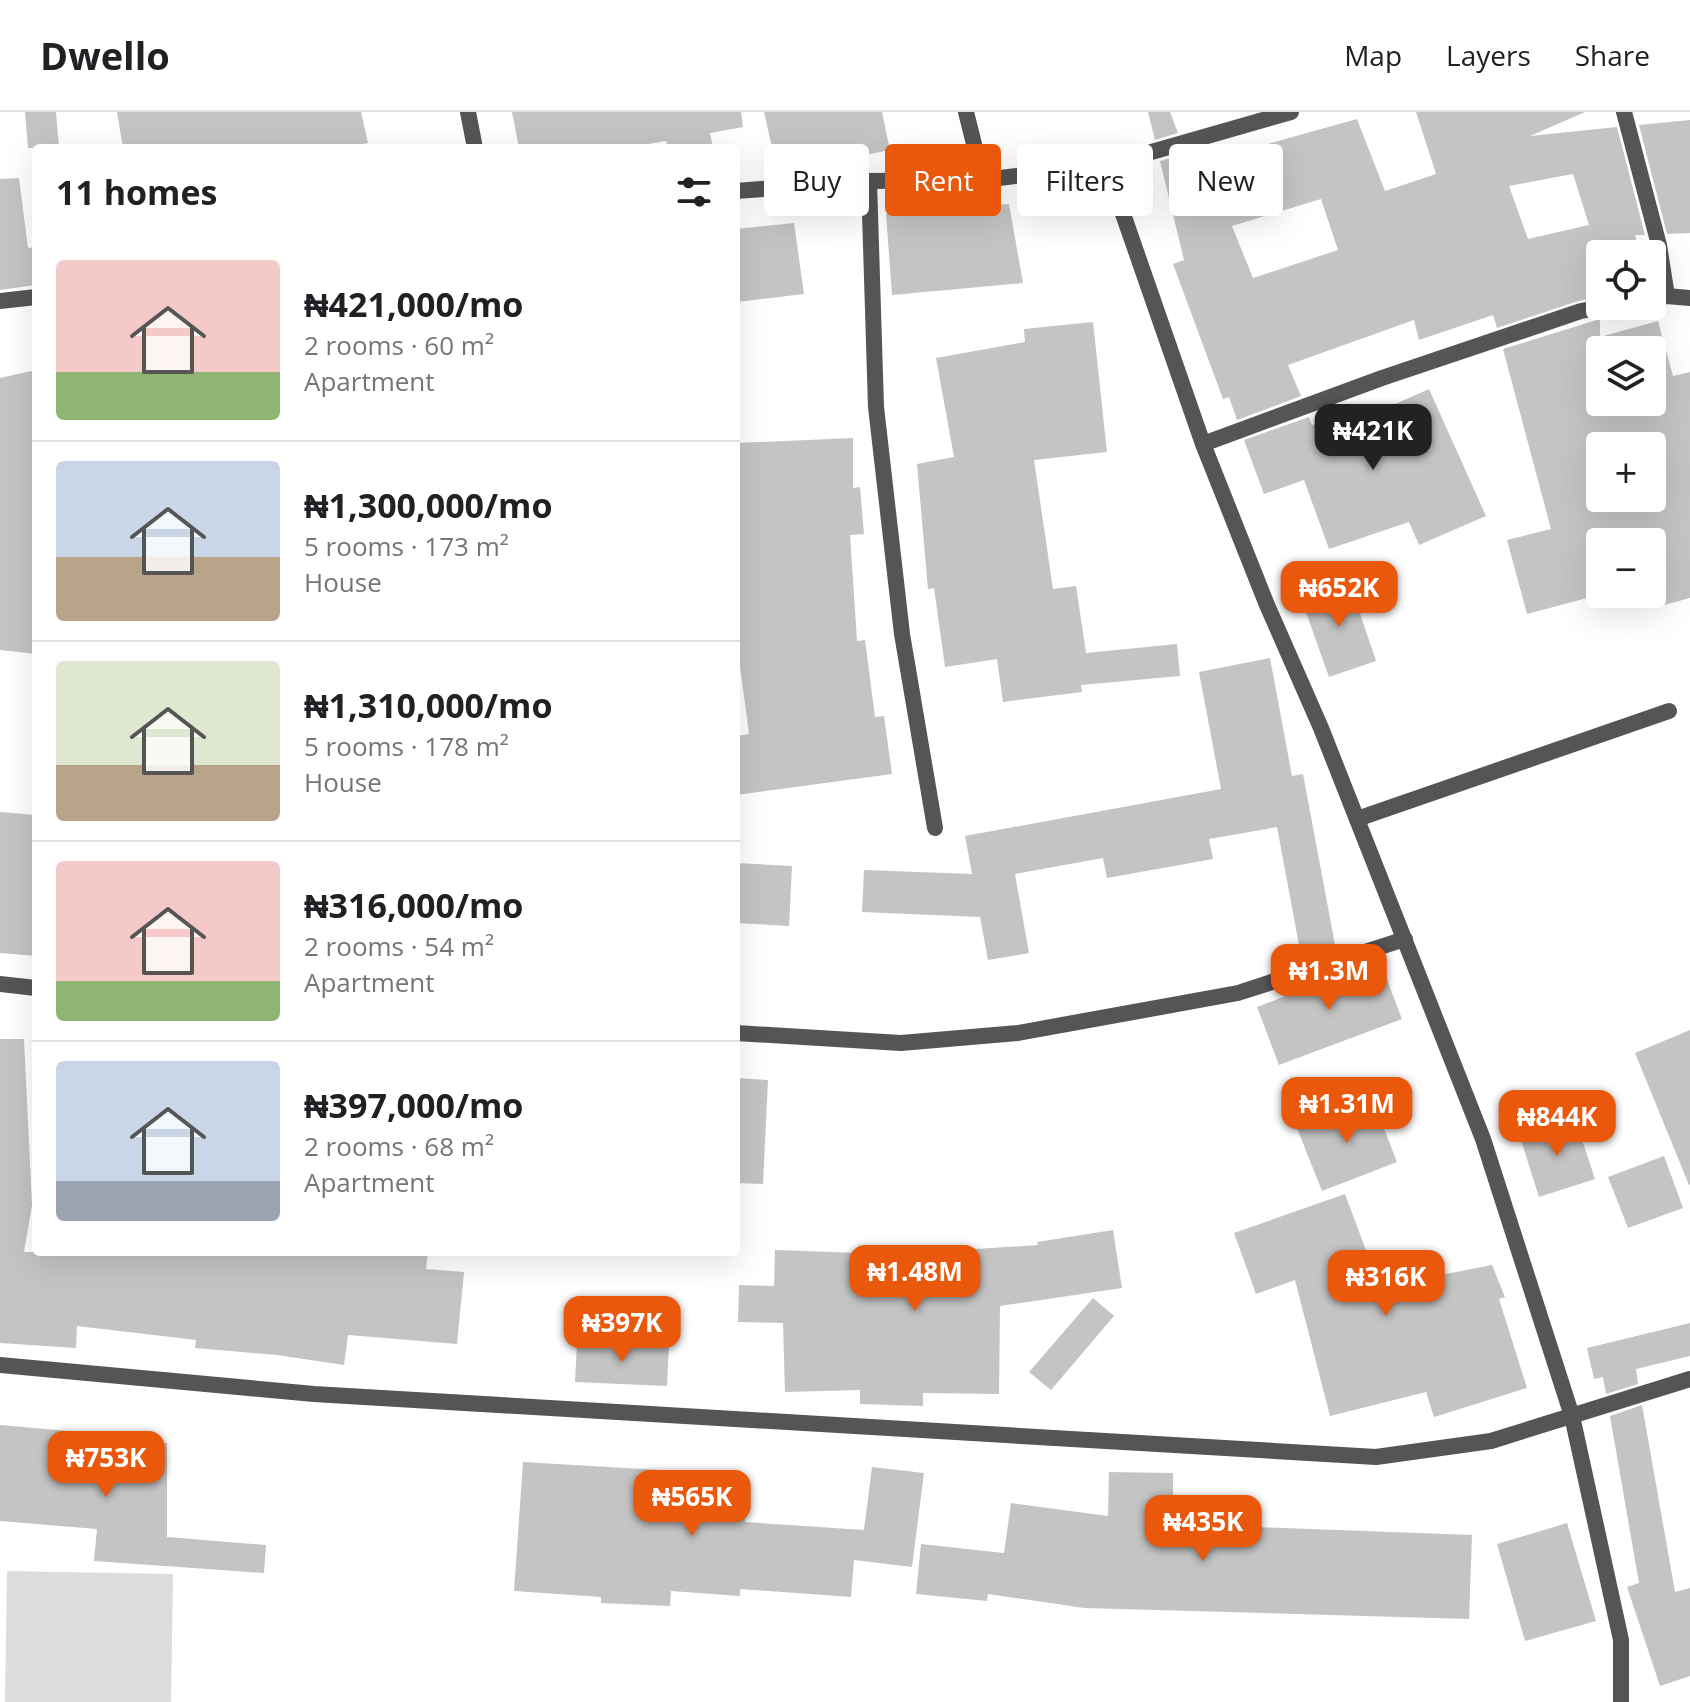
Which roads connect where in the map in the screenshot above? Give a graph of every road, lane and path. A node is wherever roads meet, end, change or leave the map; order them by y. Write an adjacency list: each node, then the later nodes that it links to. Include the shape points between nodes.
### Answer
1 (468, 112): 5 (street)
2 (966, 112): 6 (street)
3 (1291, 112): 7 (street)
4 (1624, 112): 13 (street)
5 (474, 144)
6 (974, 144)
7 (1153, 152)
8 (869, 181): 9 (street); 22 (street, via 876,407 902,634)
9 (885, 181)
10 (764, 189): 11 (street)
11 (740, 191)
12 (1124, 216): 19 (street)
13 (1658, 240)
14 (32, 297): 17 (street)
15 (1666, 297): 16 (street)
16 (1690, 298)
17 (0, 301)
18 (1586, 310): 19 (street)
19 (1203, 444): 21 (street)
20 (1669, 711): 21 (street)
21 (1357, 819): 23 (street)
22 (935, 828)
23 (1405, 939): 26 (street, via 1238,993 1018,1033 901,1043); 29 (street, via 1483,1139)
24 (0, 984): 25 (street)
25 (32, 988)
26 (740, 1033)
27 (0, 1365): 29 (street, via 314,1394 1376,1457 1491,1441)
28 (1690, 1379): 29 (street)
29 (1572, 1416): 30 (street, via 1621,1640)
30 (1621, 1702)

